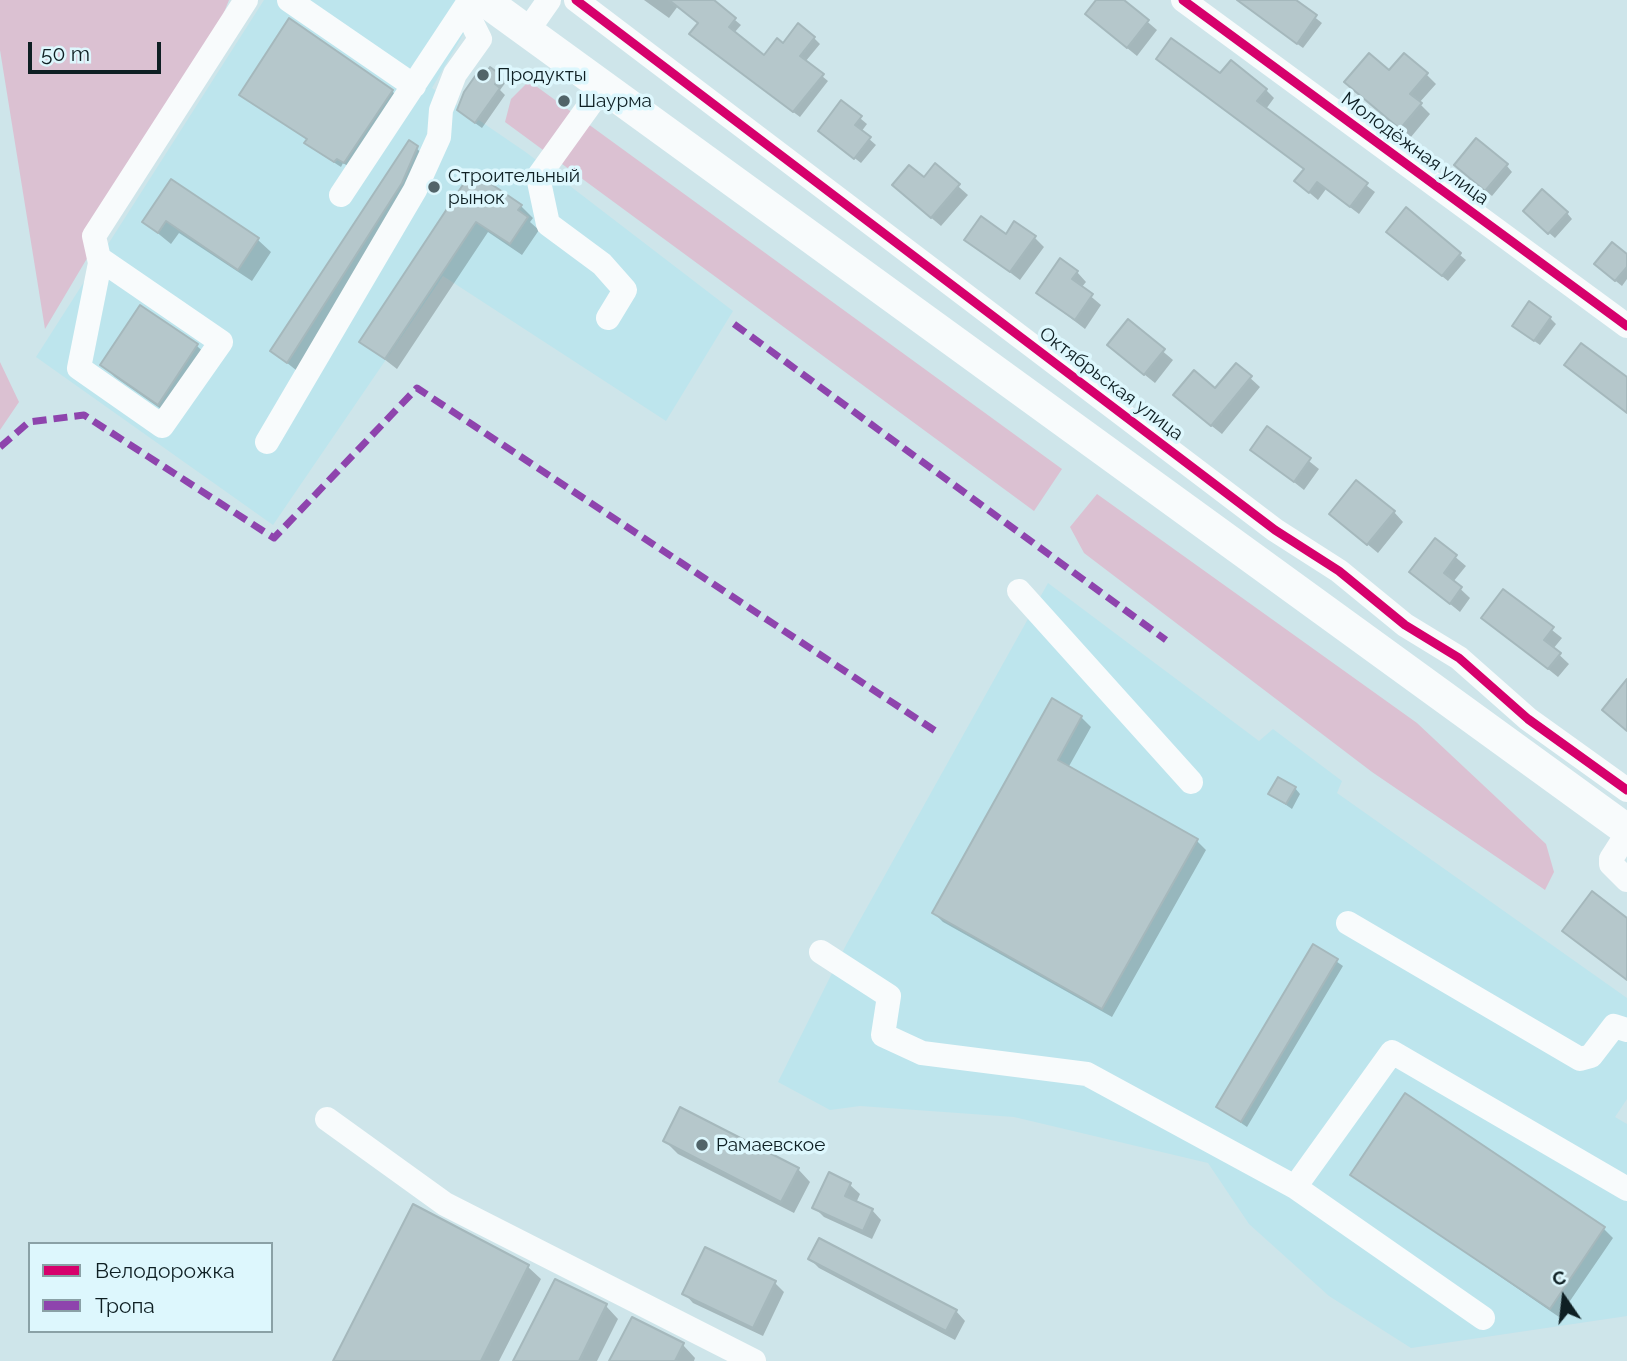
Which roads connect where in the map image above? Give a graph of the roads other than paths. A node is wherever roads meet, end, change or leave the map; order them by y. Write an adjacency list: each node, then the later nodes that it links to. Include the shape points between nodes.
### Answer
1 (246, 0): 11 (street, via 94,236)
2 (289, 0): 9 (street)
3 (549, 0): 7 (street)
4 (576, 0): 17 (street, Октябрьская улица, via 1275,530 1339,571 1405,625 1459,658 1528,719)
5 (1183, 0): 13 (street, Молодёжная улица)
6 (473, 3): 7 (main road); 9 (street); 14 (street, via 480,40 455,74 441,110 439,137 420,179)
7 (528, 30): 8 (main road)
8 (604, 85): 12 (street, via 538,177 548,224 602,264 625,290); 18 (main road)
9 (414, 86): 10 (street)
10 (341, 195)
11 (100, 259): 11 (street, via 221,342 162,426 79,368)
12 (608, 318)
13 (1627, 326)
14 (267, 442)
15 (1019, 591): 16 (street)
16 (1191, 782)
17 (1627, 790)
18 (1627, 832): 19 (street, via 1611,859)
19 (1627, 880)
20 (1348, 923): 22 (street, via 1580,1059 1591,1056 1614,1026)
21 (821, 952): 24 (street, via 889,996 883,1035 922,1053 1087,1074)
22 (1627, 1030)
23 (327, 1119): 27 (street, via 445,1204)
24 (1295, 1187): 25 (street, via 1392,1052); 26 (street)
25 (1627, 1189)
26 (1483, 1318)
27 (754, 1361)

